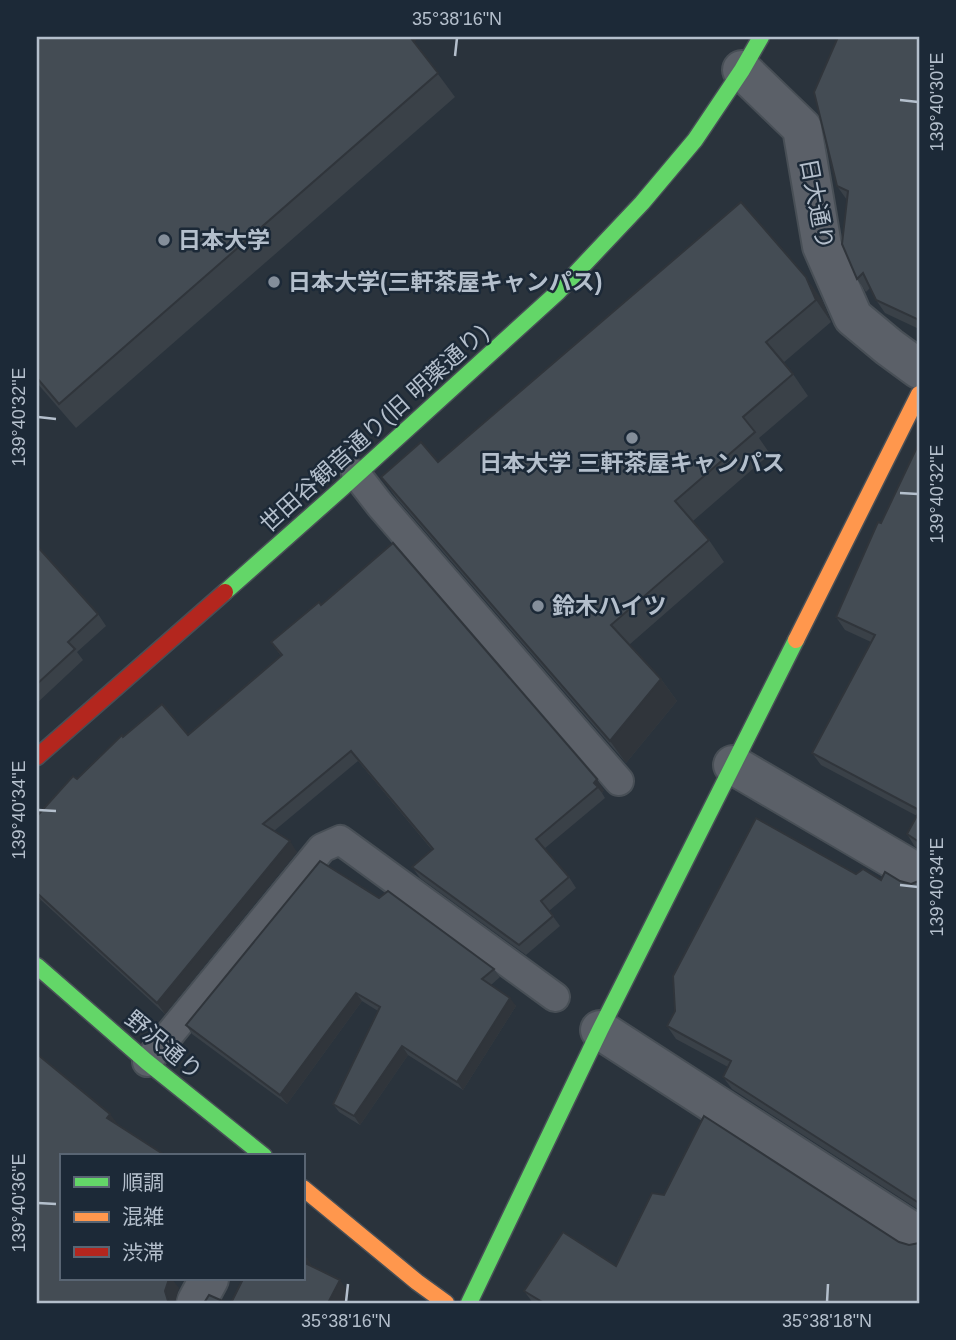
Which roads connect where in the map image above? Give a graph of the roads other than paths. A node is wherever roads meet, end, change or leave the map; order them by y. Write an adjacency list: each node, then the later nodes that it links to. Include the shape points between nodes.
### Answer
1 (761, 37): 2 (street, 世田谷観音通り(旧 明薬通り))
2 (742, 70): 3 (street, 日大通り, via 802,128 822,246 853,317); 5 (street, 世田谷観音通り(旧 明薬通り), via 695,140 558,292)
3 (919, 369)
4 (919, 394): 7 (street)
5 (356, 474): 6 (street, 世田谷観音通り(旧 明薬通り)); 8 (lane)
6 (37, 757)
7 (733, 765): 9 (street); 12 (street)
8 (620, 781)
9 (919, 874)
10 (37, 967): 13 (street, 野沢通り)
11 (555, 997): 13 (lane, via 340,840 322,848)
12 (600, 1030): 16 (street); 20 (street)
13 (147, 1062): 14 (street, 野沢通り)
14 (262, 1154)
15 (304, 1189): 19 (street)
16 (919, 1236)
17 (208, 1280): 18 (street)
18 (196, 1303)
19 (446, 1303)
20 (469, 1303)

